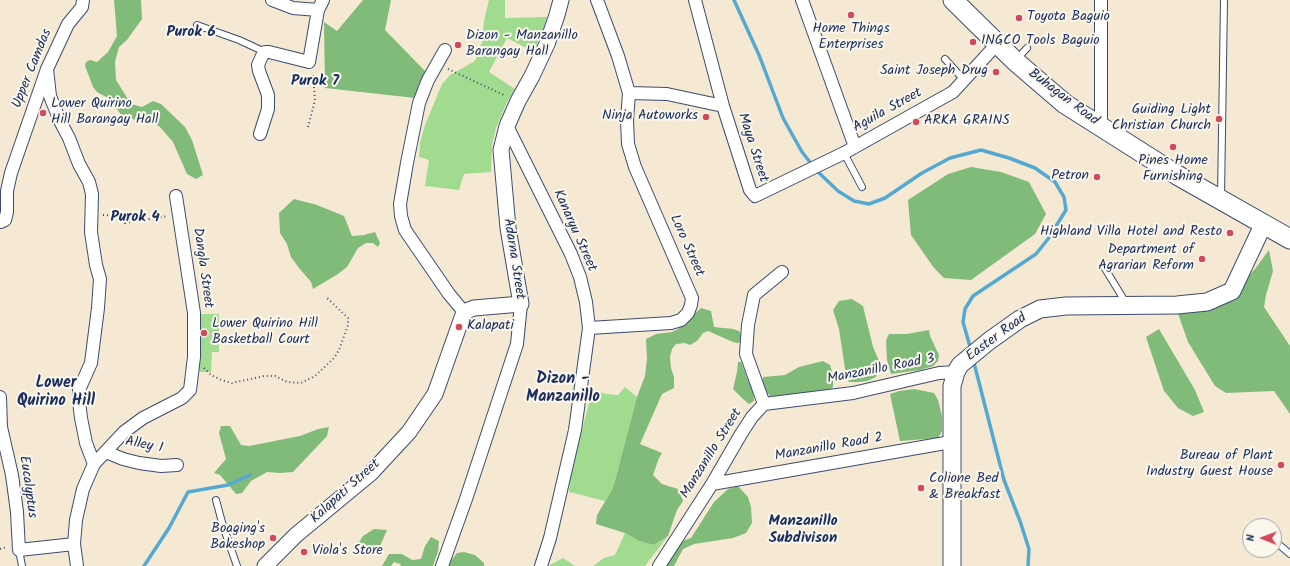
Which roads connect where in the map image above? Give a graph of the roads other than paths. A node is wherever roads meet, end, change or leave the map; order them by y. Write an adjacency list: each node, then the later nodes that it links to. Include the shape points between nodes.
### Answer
1 (83, 0): 16 (street, Upper Camdas, via 82,7 68,24)
2 (272, 0): 10 (street, via 293,8)
3 (561, 0): 20 (street, Adarna Street, via 547,44)
4 (597, 0): 18 (street, Loro Street)
5 (695, 0): 19 (street, Maya Street)
6 (802, 0): 23 (street, Aguila Street)
7 (954, 0): 12 (main road, Buhagan Road)
8 (1101, 0): 21 (street)
9 (1224, 0): 26 (lane)
10 (320, 5): 14 (street, via 309,62)
11 (198, 25): 14 (lane)
12 (997, 44): 17 (street, Aguila Street); 21 (main road, Buhagan Road, via 1021,54 1066,104)
13 (446, 50): 34 (street, via 428,80 419,103 400,204 405,230)
14 (265, 52): 22 (street, via 258,65 268,94 268,109)
15 (945, 59): 17 (lane)
16 (46, 69): 27 (street, Upper Camdas, via 11,173 5,220); 41 (street, via 50,96 92,194 91,232 100,279 91,362 79,390 79,401 86,443)
17 (964, 80): 23 (street, Aguila Street, via 953,92)
18 (629, 93): 19 (street, via 667,94); 35 (street, Loro Street, via 628,144 635,167 692,298 691,305 681,320 671,323)
19 (723, 106): 23 (street, Maya Street, via 752,194 755,196)
20 (507, 126): 32 (street, Adarna Street, via 502,150 502,171 508,228); 35 (street, Kanaryu Street, via 571,254 580,277)
21 (1101, 128): 26 (main road, Buhagan Road)
22 (260, 134)
23 (850, 150): 24 (lane)
24 (862, 187)
25 (176, 196): 40 (street, Dangla Street, via 194,314 194,358 190,390 182,398 143,418 124,432)
26 (1221, 201): 28 (main road, Buhagan Road)
27 (0, 223)
28 (1263, 225): 29 (main road, Buhagan Road); 33 (main road, Easter Road, via 1232,291 1207,302)
29 (1290, 239)
30 (1104, 267): 33 (lane)
31 (782, 272): 38 (street, via 754,296 748,326 746,354)
32 (521, 304): 34 (street, via 474,308); 53 (street, Adarna Street, via 517,344)
33 (1127, 306): 36 (main road, Easter Road, via 1066,306 1040,310 1020,319 989,341 960,365)
34 (464, 312): 52 (street, Kalapati Street, via 435,394 409,432 371,473 296,535)
35 (589, 328): 54 (street, Kanaryu Street, via 575,430)
36 (956, 372): 38 (street, Manzanillo Road 3, via 939,373 853,393); 39 (main road, Easter Road, via 952,386)
37 (0, 397): 47 (street, Eucalyptus, via 1,428 12,475)
38 (764, 404): 43 (street, Manzanillo Street, via 740,434)
39 (951, 442): 43 (street, Manzanillo Road 2); 56 (main road, Easter Road)
40 (106, 452): 41 (street, Dangla Street); 42 (street, Alley 1, via 139,463)
41 (94, 464): 45 (street, via 83,489)
42 (177, 465)
43 (712, 484): 55 (street, Manzanillo Street)
44 (216, 500): 51 (lane)
45 (74, 544): 47 (street); 50 (street)
46 (1282, 547): 48 (lane)
47 (19, 550): 49 (lane)
48 (1290, 554)
49 (22, 566)
50 (77, 566)
51 (237, 566)
52 (265, 566)
53 (442, 566)
54 (541, 566)
55 (659, 566)
56 (952, 566)

